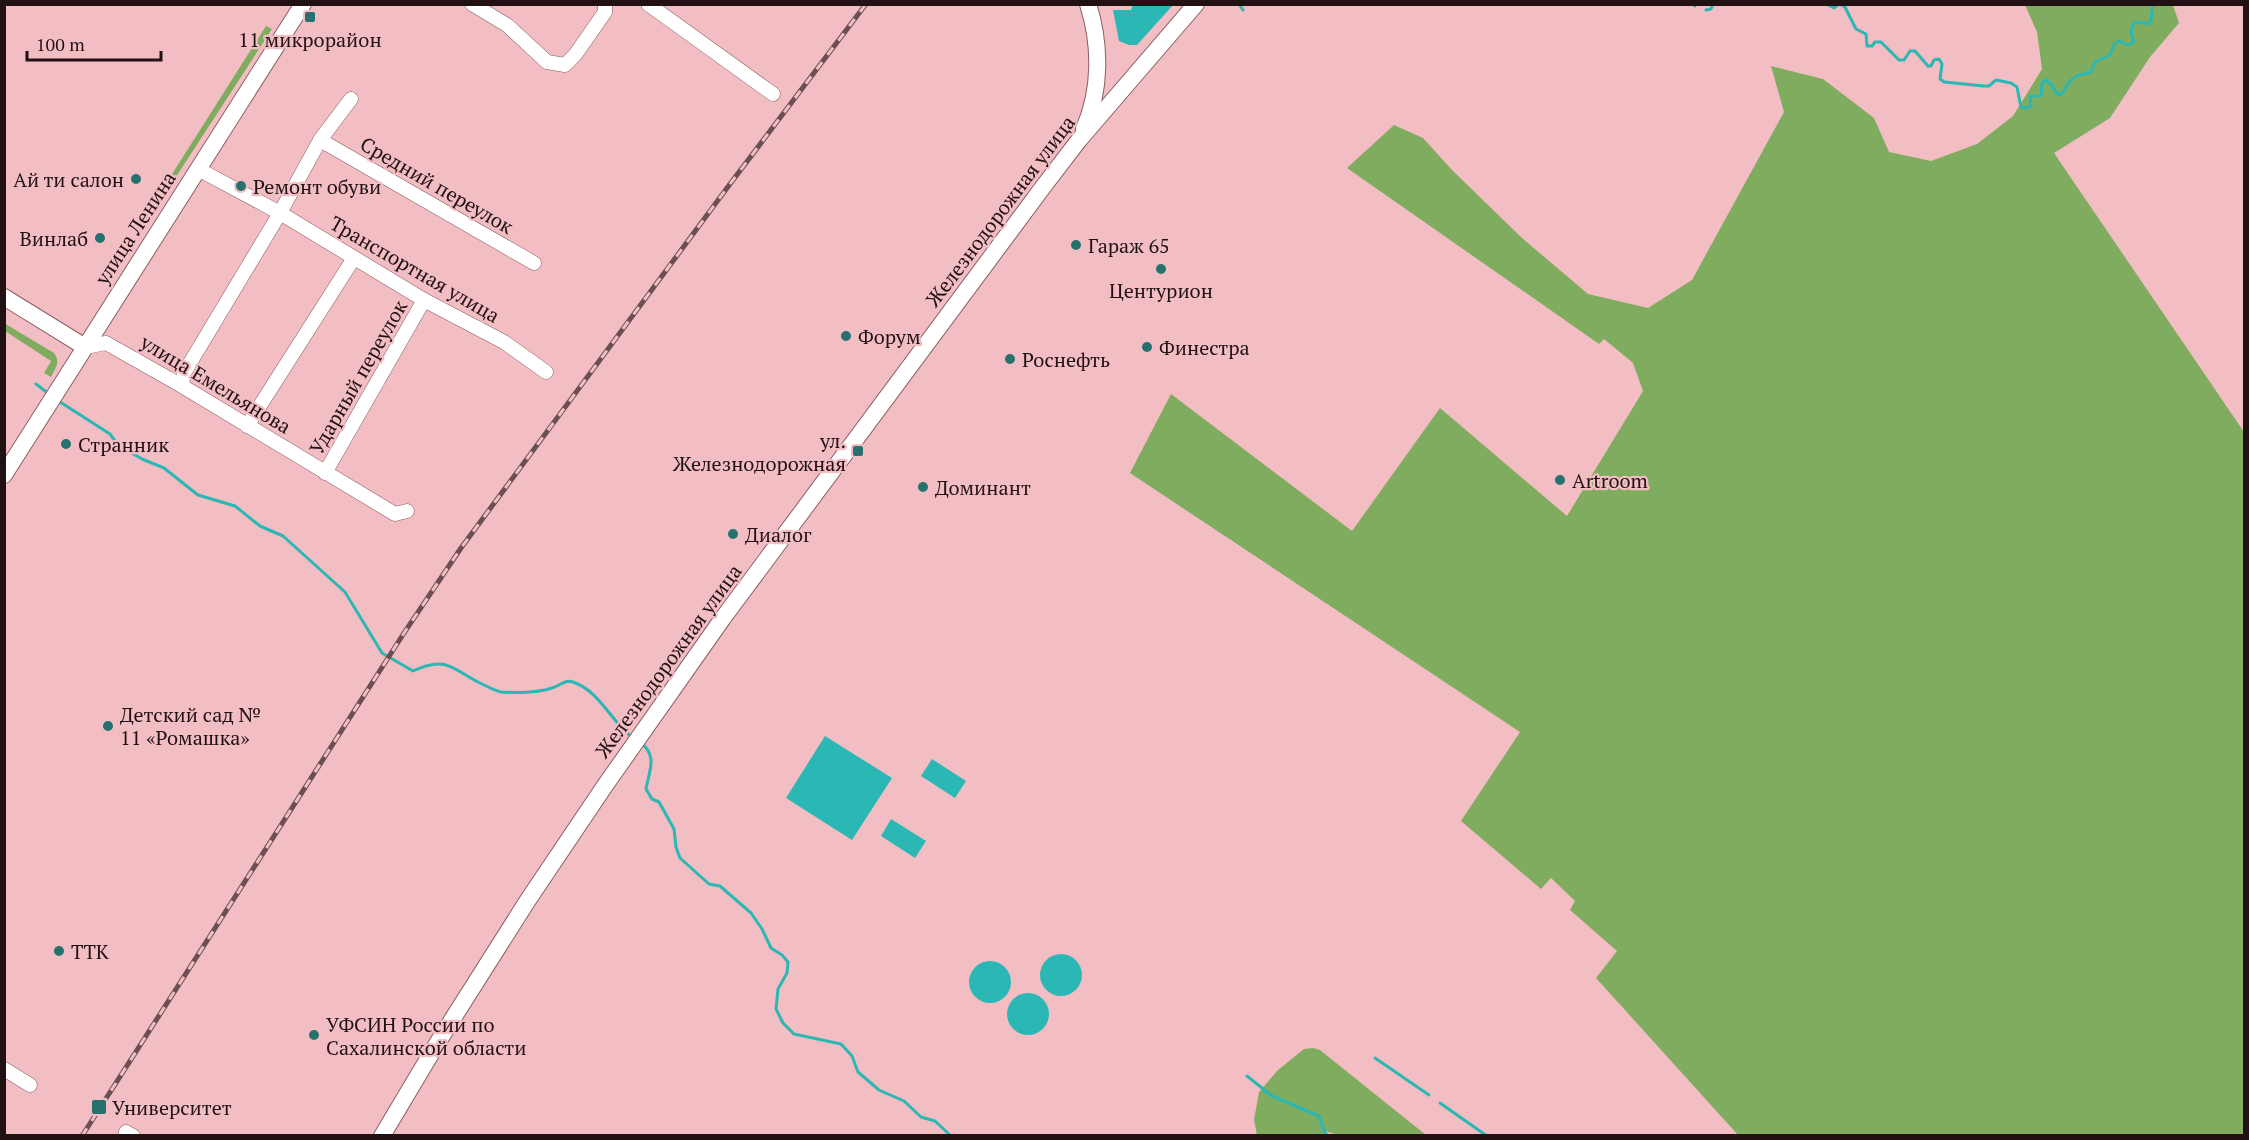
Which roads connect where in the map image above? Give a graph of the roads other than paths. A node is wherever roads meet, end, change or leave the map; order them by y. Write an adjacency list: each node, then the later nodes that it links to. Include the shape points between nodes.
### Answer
1 (303, 4): 11 (main road, улица Ленина)
2 (472, 4): 3 (street, via 507,25 547,62 565,64 606,12)
3 (605, 4)
4 (648, 4): 7 (street)
5 (1088, 4): 10 (main road, via 1098,68 1089,117)
6 (1196, 4): 10 (main road, Железнодорожная улица)
7 (773, 94)
8 (351, 99): 9 (street)
9 (320, 140): 12 (street); 14 (street, Средний переулок)
10 (1079, 141): 26 (main road, Железнодорожная улица, via 723,618 627,754 528,900)
11 (198, 169): 12 (street, Транспортная улица); 17 (main road, улица Ленина)
12 (280, 213): 13 (street, Транспортная улица); 19 (street, via 184,373)
13 (354, 258): 16 (street, Транспортная улица); 20 (street)
14 (534, 263)
15 (4, 297): 17 (main road)
16 (424, 300): 18 (street, Транспортная улица, via 504,342); 21 (street, Ударный переулок)
17 (85, 347): 19 (street, улица Емельянова, via 106,343); 22 (main road, улица Ленина)
18 (546, 372)
19 (182, 386): 20 (street, улица Емельянова)
20 (247, 426): 21 (street, улица Емельянова)
21 (325, 473): 23 (street, улица Емельянова, via 395,514)
22 (4, 475)
23 (406, 512)
24 (4, 1069): 25 (street)
25 (30, 1085)
26 (382, 1136)

